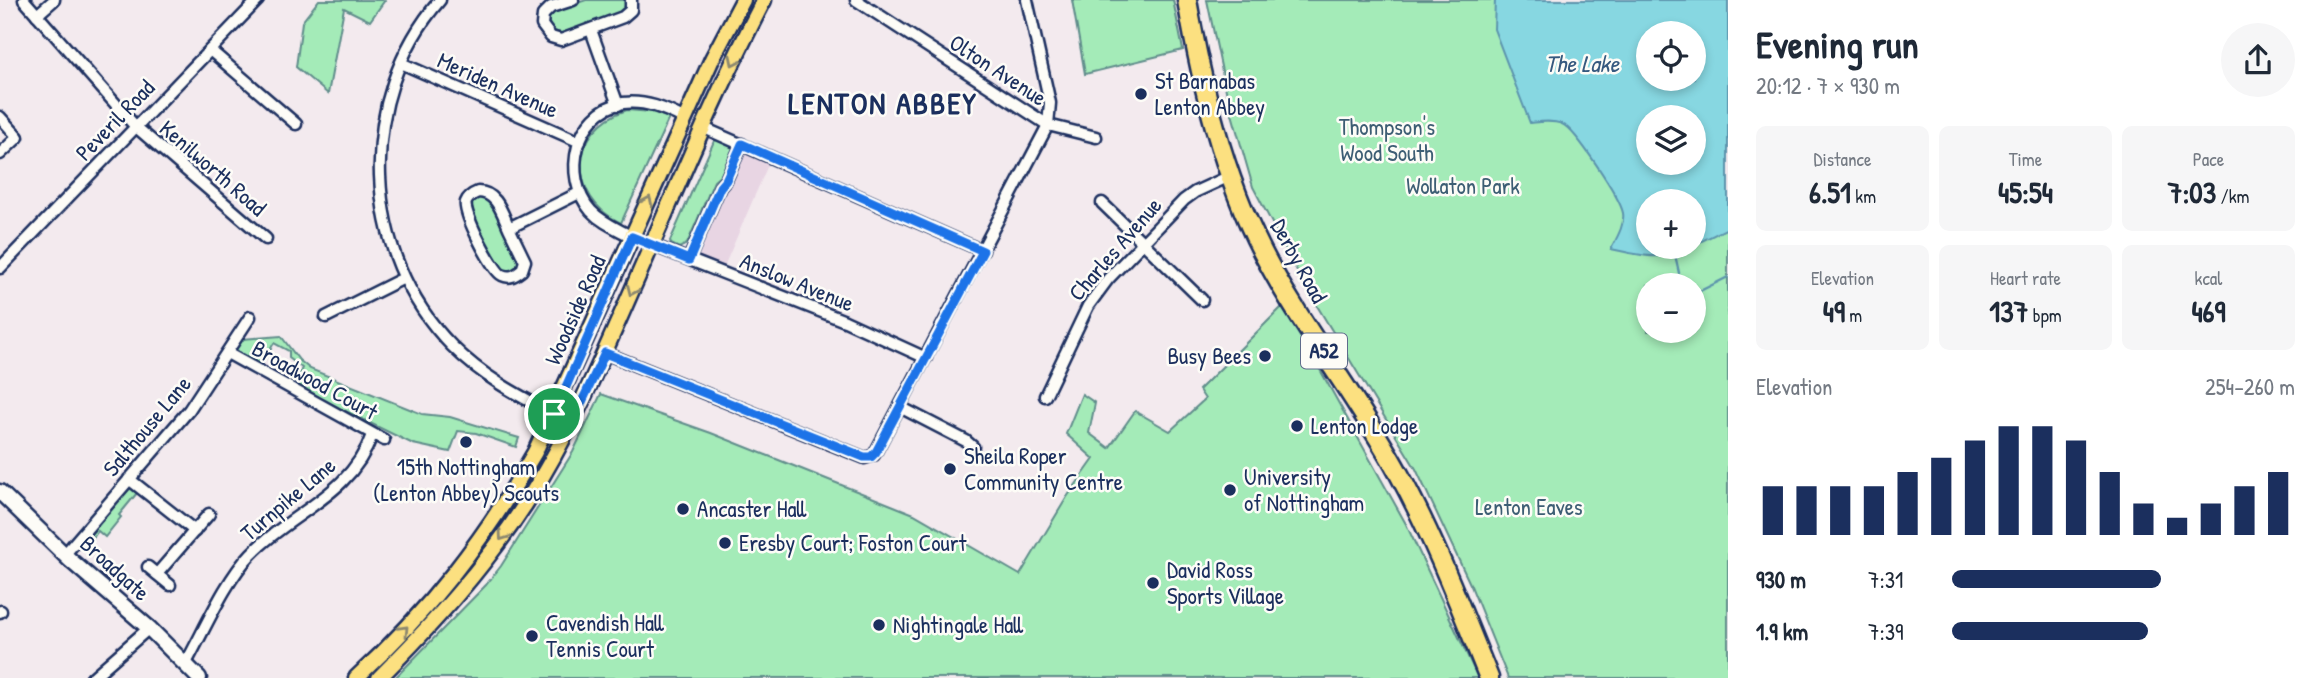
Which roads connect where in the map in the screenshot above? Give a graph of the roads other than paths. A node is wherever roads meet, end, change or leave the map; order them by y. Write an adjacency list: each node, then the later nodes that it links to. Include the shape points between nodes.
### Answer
1 (24, 0): 12 (street, Kenilworth Road)
2 (54, 0): 12 (street)
3 (258, 0): 14 (street, Peveril Road)
4 (440, 0): 15 (street)
5 (573, 0): 13 (street, via 545,12 545,31 561,40)
6 (631, 0): 13 (street, via 627,15)
7 (743, 0): 18 (main road, Woodside Road)
8 (764, 0): 22 (main road, Woodside Road, one-way to 22)
9 (856, 0): 20 (street, Olton Avenue)
10 (1027, 0): 20 (street, via 1049,103)
11 (1187, 0): 27 (highway, Derby Road / A52, via 1212,115)
12 (37, 15): 21 (street, Kenilworth Road)
13 (591, 30): 16 (street)
14 (209, 50): 19 (street); 21 (street, Peveril Road)
15 (401, 62): 24 (street, Meriden Avenue); 38 (street, via 385,113 380,171 385,222)
16 (618, 105): 18 (street, via 656,106); 24 (street, via 596,116)
17 (0, 117): 26 (street, via 18,137)
18 (685, 119): 31 (main road, Woodside Road, one-way to 18)
19 (296, 124)
20 (1048, 125): 23 (street, Olton Avenue); 35 (street)
21 (135, 126): 32 (street, Kenilworth Road); 37 (street, Peveril Road)
22 (704, 128): 25 (street); 34 (main road, Woodside Road)
23 (1096, 137)
24 (580, 142): 28 (street, via 575,169)
25 (742, 144): 35 (street); 36 (street)
26 (0, 154)
27 (1232, 176): 33 (street, Charles Avenue, via 1190,195); 66 (highway, Derby Road / A52, via 1263,254 1363,412 1419,512)
28 (579, 193): 30 (street); 31 (street, via 602,220)
29 (1102, 203): 33 (street)
30 (509, 228): 30 (street, via 525,261 519,273 506,277 495,269 466,214 465,203 478,192 488,193)
31 (632, 237): 34 (main road); 47 (main road, Woodside Road)
32 (266, 239)
33 (1143, 242): 39 (street); 45 (street, Charles Avenue, via 1088,306 1051,371)
34 (652, 245): 36 (street, Anslow Avenue); 43 (main road, Woodside Road, one-way to 43)
35 (983, 251): 44 (street)
36 (689, 260): 44 (street, Anslow Avenue)
37 (0, 268)
38 (404, 278): 41 (street); 47 (street, via 460,354 503,388)
39 (1202, 300)
40 (250, 317): 42 (street, Salthouse Lane)
41 (326, 317)
42 (227, 353): 49 (street, Broadwood Court); 52 (street, Salthouse Lane, via 189,410)
43 (605, 353): 46 (street, via 864,457 871,457); 48 (main road, Woodside Road)
44 (926, 358): 46 (street)
45 (1045, 397)
46 (900, 407): 51 (street)
47 (554, 414): 48 (main road); 64 (main road, Woodside Road, one-way to 47, via 459,569 511,493)
48 (572, 423): 65 (main road, Woodside Road, one-way to 65, via 526,503 486,559 444,611)
49 (372, 435): 50 (street, Broadwood Court); 61 (street, Turnpike Lane, via 367,451 346,480 250,555)
50 (384, 440)
51 (973, 447)
52 (129, 479): 55 (street); 56 (street, Salthouse Lane)
53 (0, 492): 56 (main road, Broadgate)
54 (209, 514): 55 (street)
55 (195, 531): 58 (street)
56 (65, 554): 60 (main road, Broadgate)
57 (148, 567): 58 (street)
58 (157, 574): 59 (street)
59 (170, 585)
60 (149, 628): 61 (main road, Broadgate); 62 (street)
61 (185, 665): 63 (main road, Broadgate)
62 (92, 678)
63 (199, 678)
64 (356, 678)
65 (379, 678)
66 (1489, 678)

